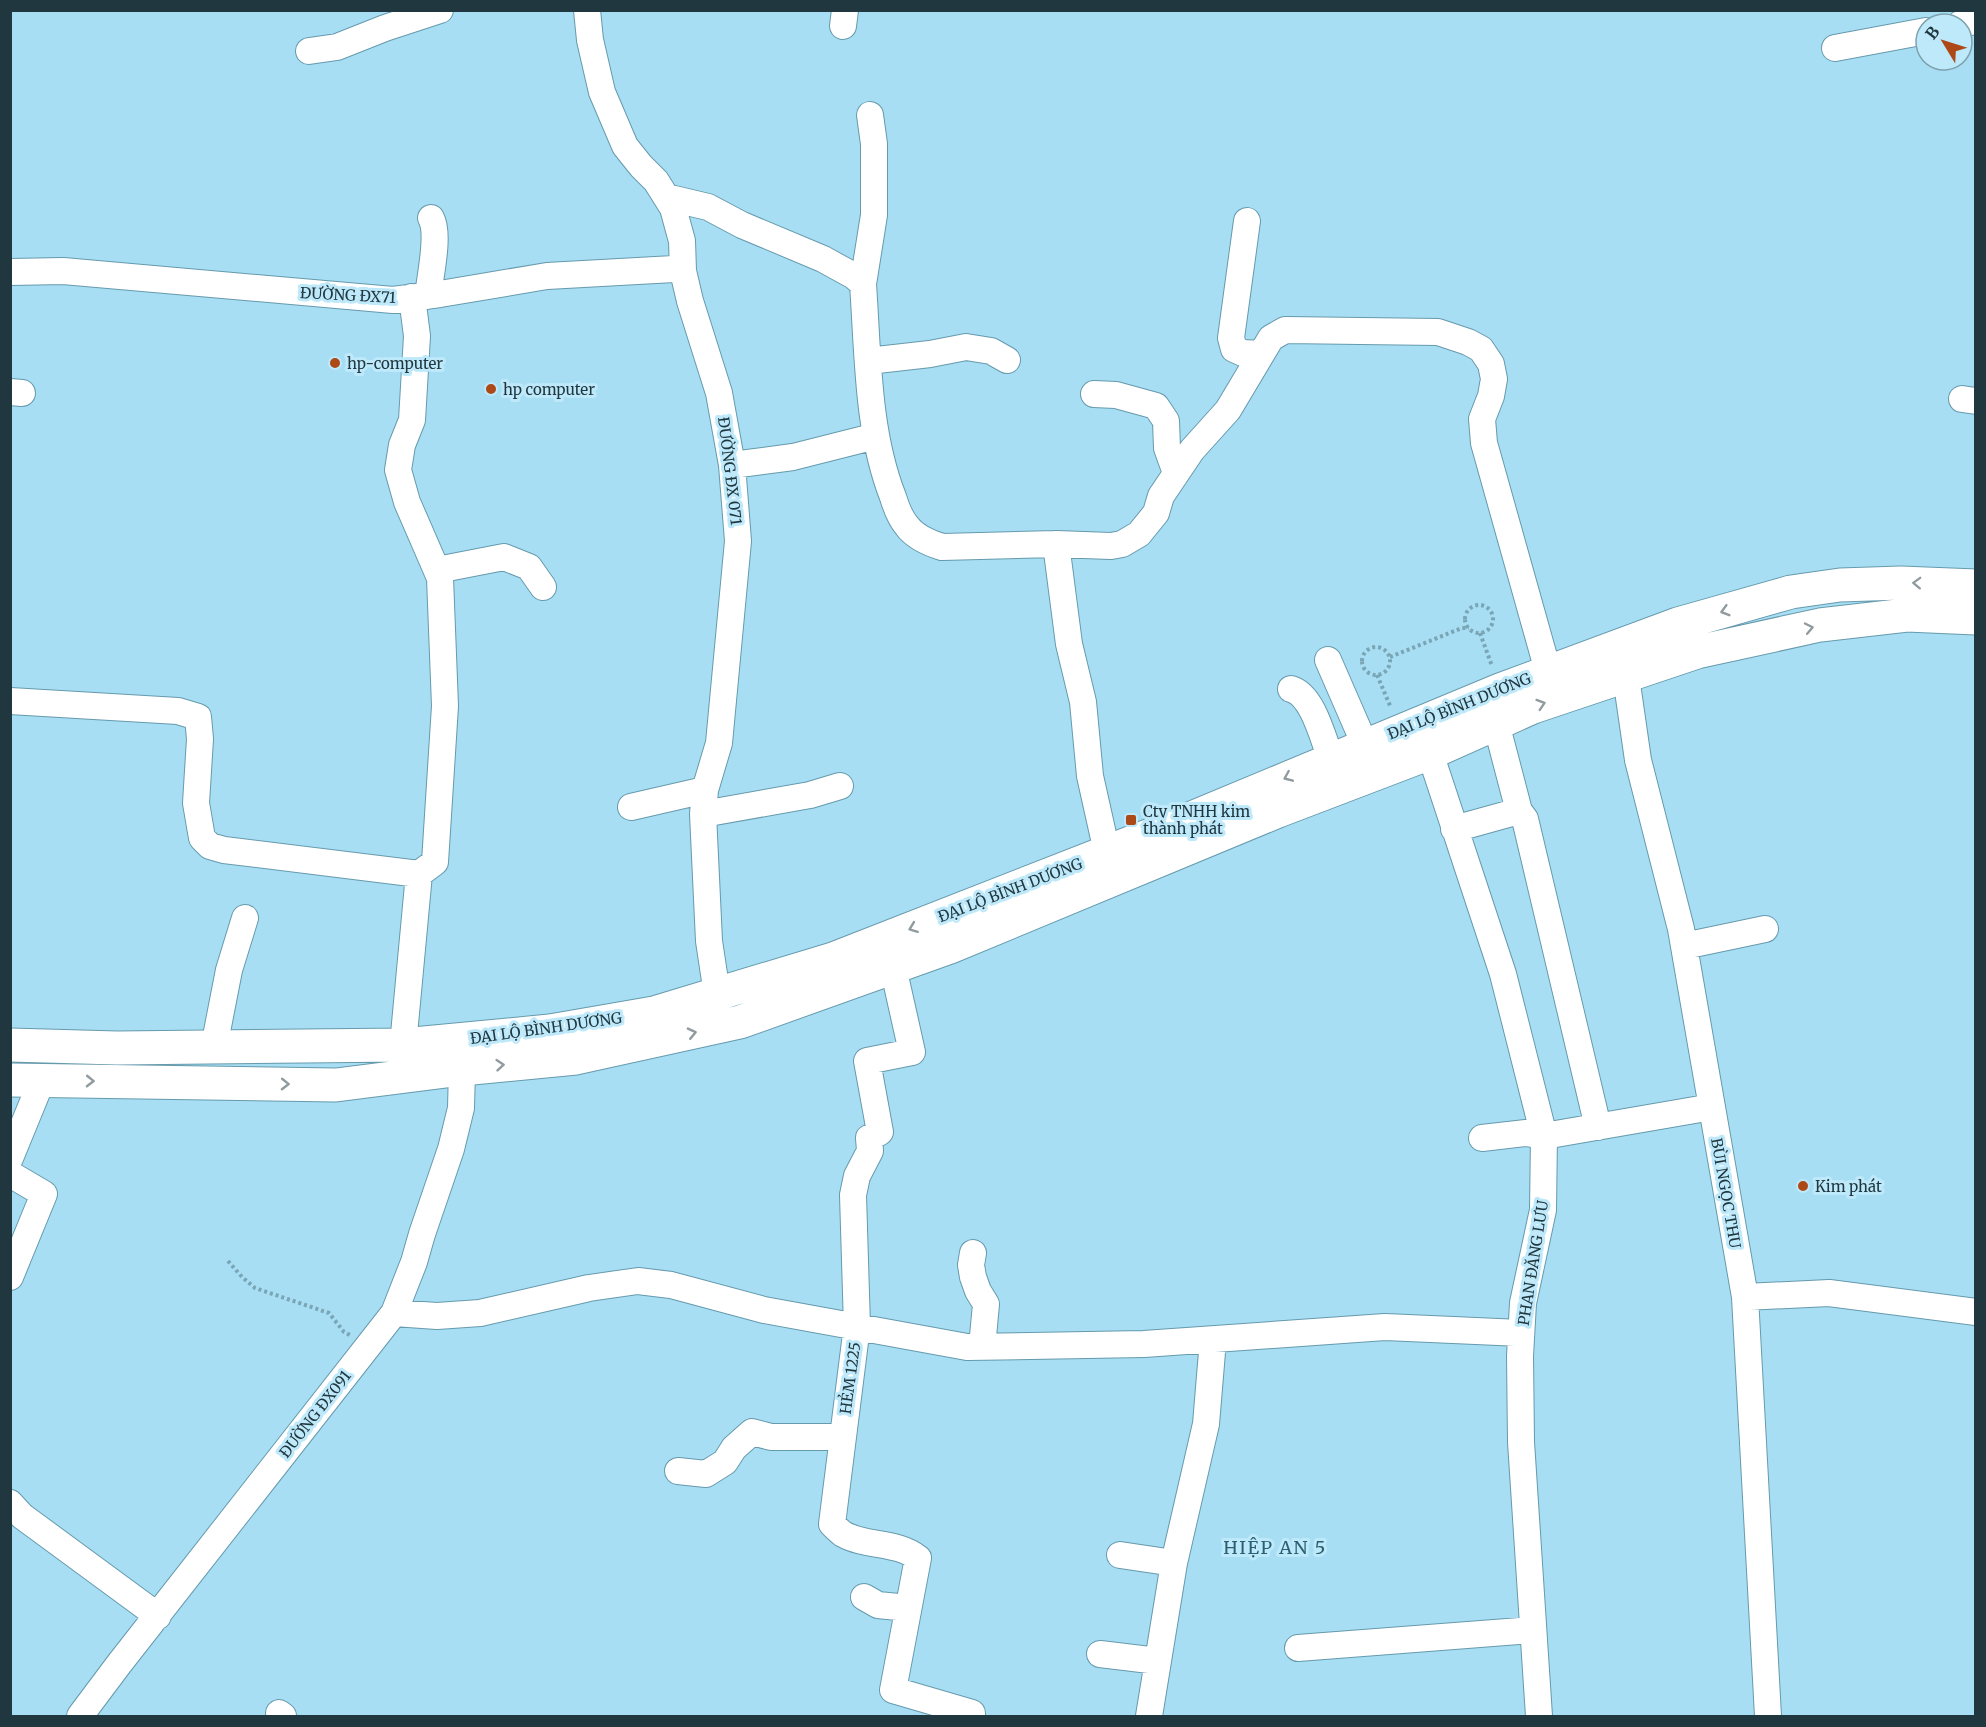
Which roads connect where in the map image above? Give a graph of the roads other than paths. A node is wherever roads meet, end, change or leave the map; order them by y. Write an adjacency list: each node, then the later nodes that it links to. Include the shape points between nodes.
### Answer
1 (440, 10): 5 (street, via 337,47)
2 (587, 10): 7 (street, ĐƯỜNG ĐX 071, via 602,92 625,146)
3 (1914, 33): 4 (street)
4 (1835, 48)
5 (309, 51)
6 (870, 115): 12 (street, via 874,215)
7 (666, 197): 10 (street, ĐƯỜNG ĐX 071, via 682,241); 12 (street, via 708,207 823,259)
8 (431, 218): 13 (street, via 435,238)
9 (1247, 221): 14 (street, via 1231,338 1234,349)
10 (683, 271): 13 (street, ĐƯỜNG ĐX71, via 547,276); 19 (street, ĐƯỜNG ĐX 071, via 719,393)
11 (10, 272): 13 (street, ĐƯỜNG ĐX71, via 63,272 393,300)
12 (863, 284): 16 (street)
13 (420, 296): 22 (street, via 412,420 398,470 407,502)
14 (1261, 354): 20 (street, via 1228,410); 27 (street, via 1271,338 1285,330 1438,332 1481,349 1491,364 1494,379 1482,419 1484,443)
15 (1007, 360): 16 (street, via 991,351 966,347)
16 (868, 361): 18 (street)
17 (1094, 394): 20 (street, via 1116,395 1156,406 1166,421 1167,448)
18 (876, 436): 19 (street, via 793,458); 21 (street, via 898,511 907,527 926,542 942,547)
19 (732, 465): 36 (street, ĐƯỜNG ĐX 071, via 738,541 719,743)
20 (1176, 473): 21 (street, via 1161,496 1156,513 1139,534 1111,546)
21 (1056, 544): 40 (street, via 1069,644 1083,702 1090,776)
22 (437, 570): 24 (street, via 504,557 529,567); 41 (street, via 445,706 435,862)
23 (1976, 586): 27 (highway, ĐẠI LỘ BÌNH DƯƠNG, one-way to 27, via 1850,584 1791,592 1677,624)
24 (543, 587)
25 (1976, 618): 28 (highway, ĐẠI LỘ BÌNH DƯƠNG, one-way to 25, via 1697,652 1820,625 1907,615)
26 (1328, 660): 32 (street)
27 (1548, 671): 32 (highway, ĐẠI LỘ BÌNH DƯƠNG)
28 (1626, 677): 31 (highway, ĐẠI LỘ BÌNH DƯƠNG, one-way to 28); 44 (street, BÙI NGỌC THU, via 1638,760)
29 (1291, 688): 34 (street, via 1303,695 1312,710)
30 (10, 701): 41 (street, via 178,711 198,717 196,803 202,838 210,846)
31 (1496, 723): 33 (highway, ĐẠI LỘ BÌNH DƯƠNG); 38 (street)
32 (1365, 745): 34 (highway, ĐẠI LỘ BÌNH DƯƠNG)
33 (1430, 753): 39 (street, PHAN ĐĂNG LƯU); 45 (highway, ĐẠI LỘ BÌNH DƯƠNG)
34 (1331, 759): 40 (highway, ĐẠI LỘ BÌNH DƯƠNG, one-way to 40)
35 (840, 786): 36 (street, via 810,795)
36 (704, 802): 37 (street); 46 (street, ĐƯỜNG ĐX 071, via 709,940)
37 (631, 807)
38 (1519, 811): 39 (street); 53 (street, via 1525,819)
39 (1454, 829): 54 (street, PHAN ĐĂNG LƯU, via 1503,974)
40 (1107, 852): 46 (highway, ĐẠI LỘ BÌNH DƯƠNG, one-way to 46, via 833,959)
41 (419, 874): 48 (street)
42 (245, 918): 49 (street, via 229,970)
43 (1765, 929): 44 (street)
44 (1684, 946): 52 (street, BÙI NGỌC THU)
45 (893, 967): 50 (highway, ĐẠI LỘ BÌNH DƯƠNG, one-way to 45, via 576,1058 740,1022); 63 (street, HẺM 1225, via 921,1052 867,1061 880,1132 869,1138 870,1151 857,1176 853,1196)
46 (717, 994): 48 (highway, ĐẠI LỘ BÌNH DƯƠNG, via 654,1013 550,1031)
47 (10, 1045): 49 (highway, ĐẠI LỘ BÌNH DƯƠNG)
48 (403, 1045): 49 (highway, ĐẠI LỘ BÌNH DƯƠNG)
49 (214, 1047)
50 (462, 1069): 51 (highway, ĐẠI LỘ BÌNH DƯƠNG, one-way to 50, via 336,1085); 62 (street, ĐƯỜNG ĐX091, via 461,1108 451,1149)
51 (26, 1080): 56 (street)
52 (1712, 1107): 53 (street); 60 (street, BÙI NGỌC THU)
53 (1598, 1126): 54 (street)
54 (1544, 1136): 55 (street, via 1526,1133); 64 (street, PHAN ĐĂNG LƯU, via 1543,1210 1523,1304)
55 (1482, 1138)
56 (10, 1158)
57 (10, 1174): 59 (street, via 44,1194)
58 (973, 1253): 66 (street, via 973,1277 986,1304)
59 (10, 1277)
60 (1745, 1297): 61 (street, via 1829,1293); 83 (street, BÙI NGỌC THU)
61 (1976, 1312)
62 (394, 1313): 63 (street, via 480,1313 638,1281 671,1285 764,1310); 74 (street, ĐƯỜNG ĐX091)
63 (857, 1326): 66 (street); 67 (street, HẺM 1225)
64 (1521, 1333): 65 (street, via 1385,1327); 75 (street, PHAN ĐĂNG LƯU, via 1521,1442)
65 (1213, 1340): 66 (street); 71 (street, via 1206,1424)
66 (982, 1347)
67 (842, 1437): 68 (street, via 771,1437 752,1432 724,1462 706,1474); 73 (street, HẺM 1225, via 832,1524 843,1534 910,1551 918,1558)
68 (678, 1471)
69 (10, 1503): 74 (street, via 21,1516)
70 (1120, 1555): 71 (street)
71 (1174, 1563): 78 (street)
72 (864, 1597): 73 (street, via 878,1605)
73 (908, 1608): 80 (street, HẺM 1225, via 892,1690)
74 (158, 1616): 79 (street, ĐƯỜNG ĐX091)
75 (1533, 1630): 76 (street); 82 (street, PHAN ĐĂNG LƯU)
76 (1298, 1648)
77 (1100, 1654): 78 (street)
78 (1158, 1661): 81 (street)
79 (80, 1716)
80 (972, 1716)
81 (1149, 1716)
82 (1539, 1716)
83 (1767, 1716)

